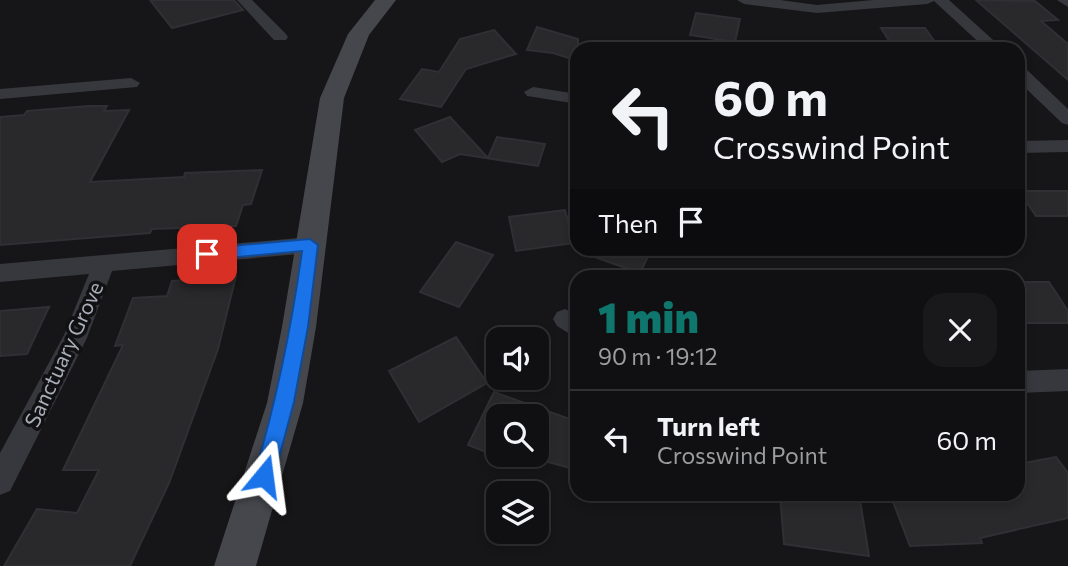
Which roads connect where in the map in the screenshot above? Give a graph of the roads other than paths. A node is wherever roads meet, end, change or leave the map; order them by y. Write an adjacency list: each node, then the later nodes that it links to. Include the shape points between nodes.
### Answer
1 (244, 0): 6 (street)
2 (386, 0): 16 (street, via 359,34 332,98)
3 (744, 0): 4 (street, via 817,9)
4 (927, 0)
5 (940, 0): 7 (street)
6 (280, 37)
7 (987, 42)
8 (1025, 78): 13 (street)
9 (131, 83): 11 (street)
10 (533, 92): 12 (street)
11 (0, 94)
12 (570, 98)
13 (1068, 119)
14 (1068, 146): 15 (street)
15 (1025, 147)
16 (310, 245): 17 (street); 22 (street, via 285,402)
17 (104, 263): 18 (street); 21 (street, Sanctuary Grove, via 75,338)
18 (0, 273)
19 (1068, 380): 20 (street)
20 (1025, 382)
21 (0, 481)
22 (235, 566)

